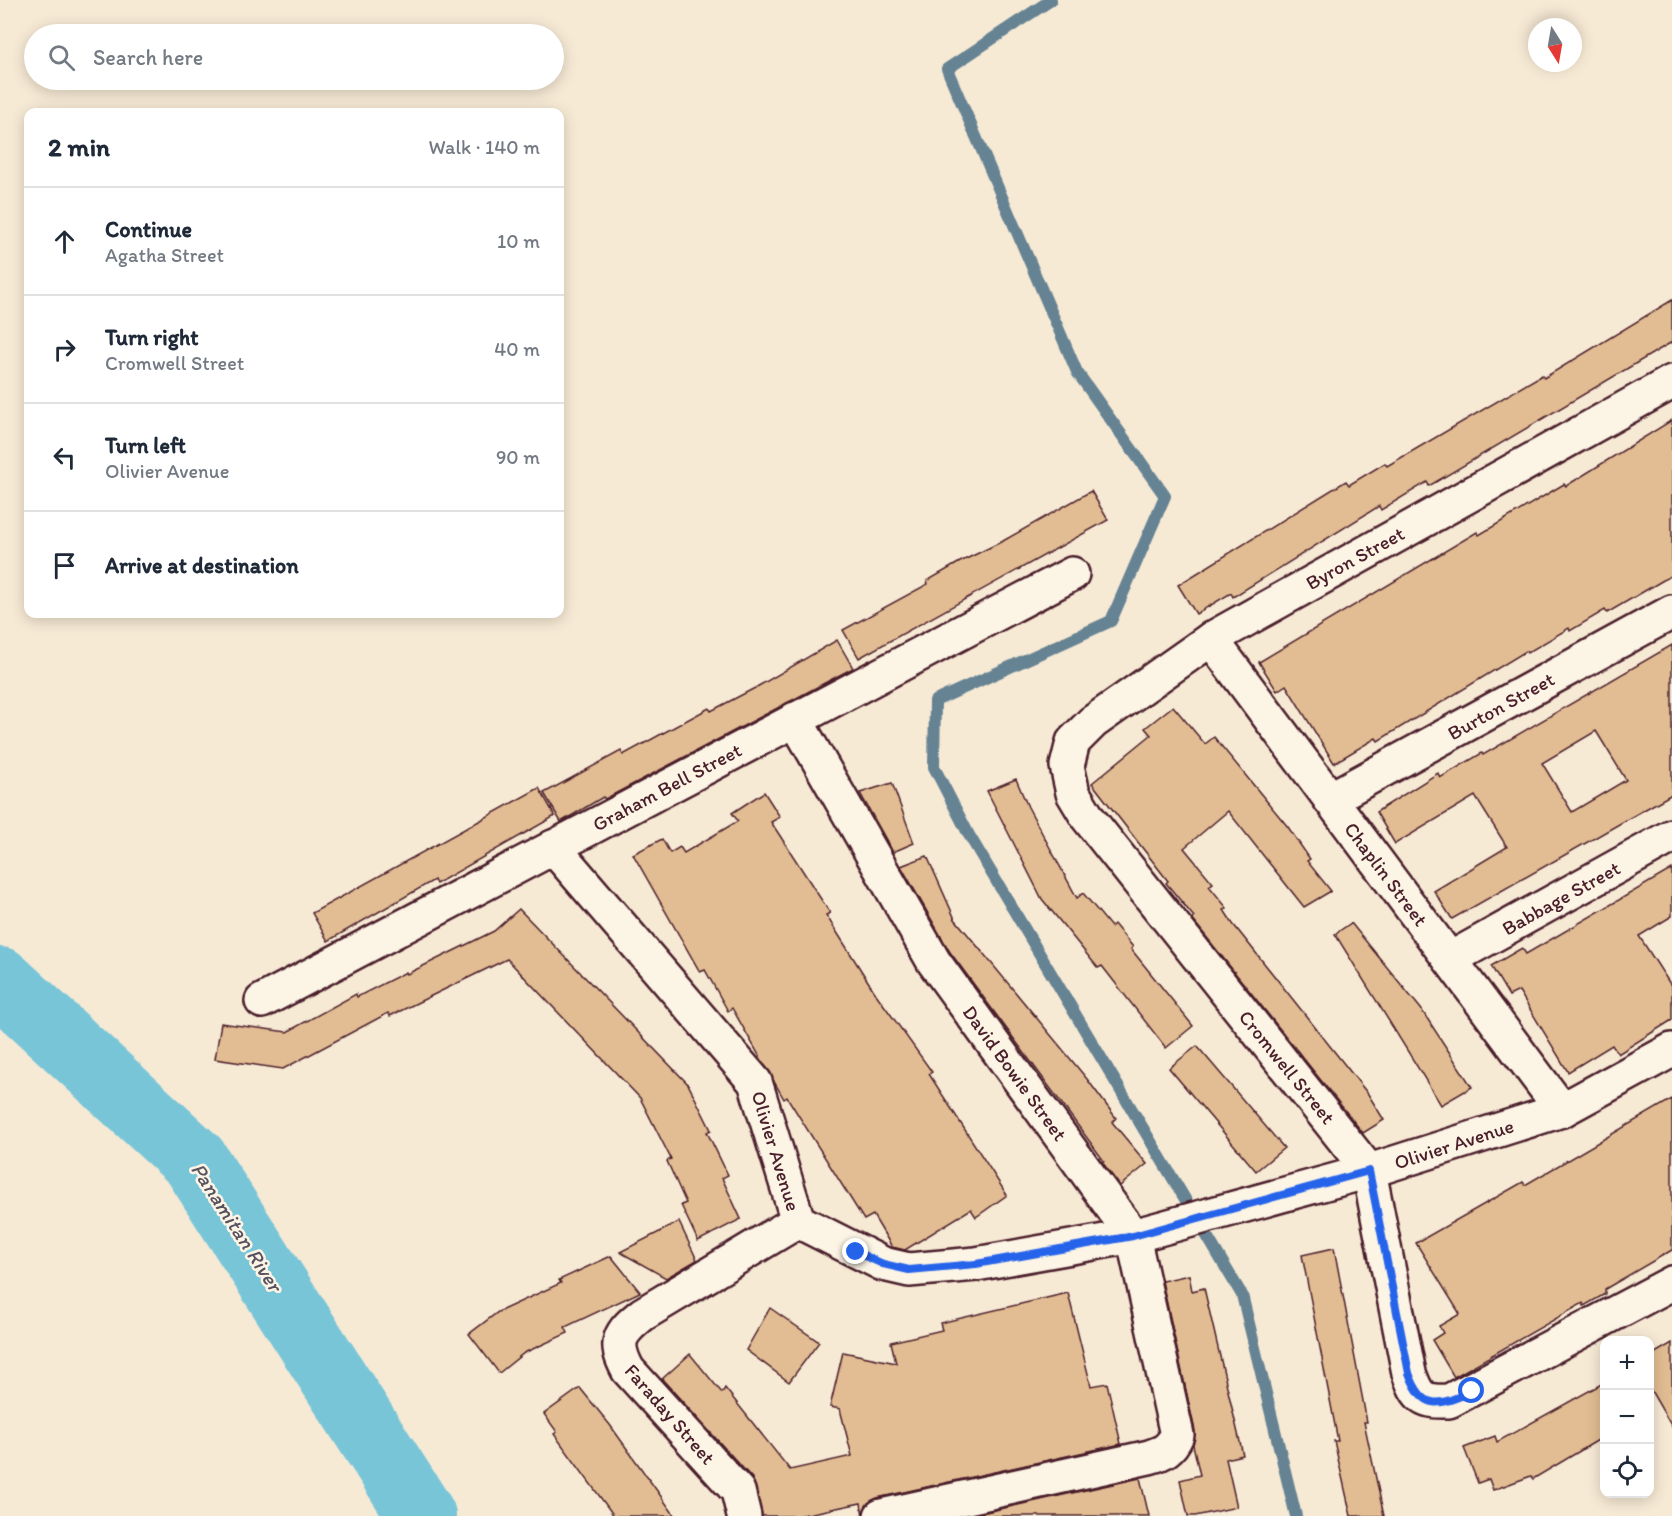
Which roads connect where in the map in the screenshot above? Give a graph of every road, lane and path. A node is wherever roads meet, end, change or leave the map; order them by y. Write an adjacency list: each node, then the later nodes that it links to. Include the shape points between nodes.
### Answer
1 (1672, 382): 4 (street, Byron Street)
2 (1072, 574): 5 (street, Graham Bell Street)
3 (1672, 612): 7 (street, Burton Street)
4 (1211, 639): 6 (street, Byron Street, via 1093,722 1073,742); 7 (street, Chaplin Street)
5 (795, 719): 9 (street, Graham Bell Street); 16 (street, David Bowie Street, via 934,962)
6 (1067, 766): 14 (street, Cromwell Street, via 1073,794 1088,818)
7 (1330, 800): 10 (street, Chaplin Street)
8 (1672, 836): 10 (street, Babbage Street)
9 (553, 848): 11 (street, Graham Bell Street); 15 (street, Olivier Avenue, via 755,1082)
10 (1450, 959): 13 (street, Chaplin Street)
11 (262, 1001)
12 (1672, 1050): 13 (street, Olivier Avenue)
13 (1562, 1110): 14 (street, Olivier Avenue)
14 (1369, 1171): 16 (street, Olivier Avenue); 17 (street, Cromwell Street, via 1409,1373 1416,1393 1430,1402 1449,1401 1472,1391)
15 (798, 1221): 16 (street, Olivier Avenue, via 874,1260 909,1270 976,1264); 18 (street, Faraday Street, via 644,1314 628,1326 620,1339 619,1353 628,1370 738,1491)
16 (1133, 1236): 19 (street, David Bowie Street, via 1175,1423 1177,1435 1172,1446 1149,1457)
17 (1672, 1283)
18 (744, 1516)
19 (881, 1516)

